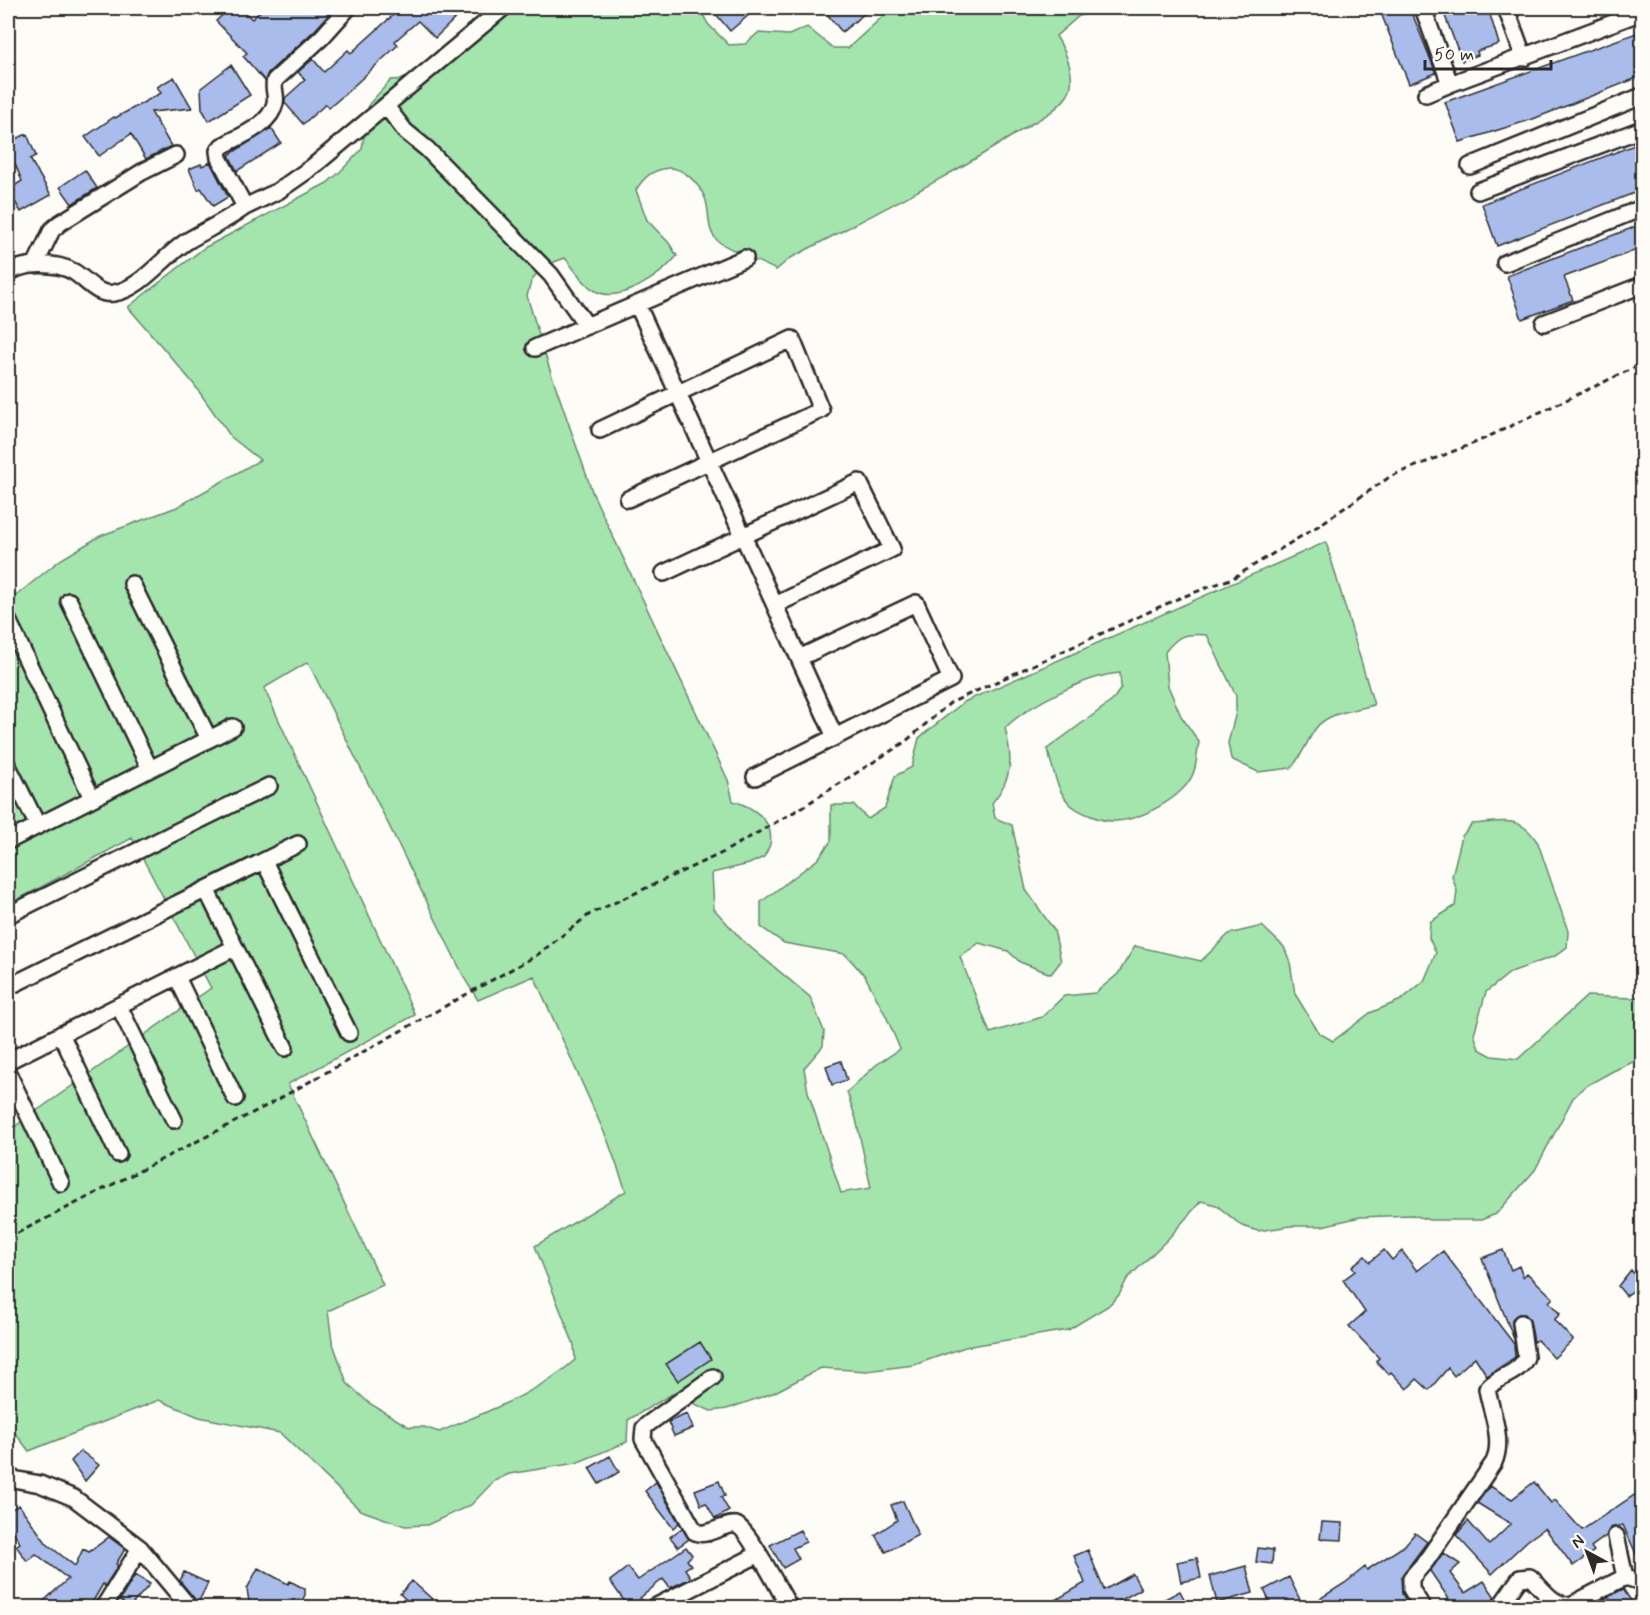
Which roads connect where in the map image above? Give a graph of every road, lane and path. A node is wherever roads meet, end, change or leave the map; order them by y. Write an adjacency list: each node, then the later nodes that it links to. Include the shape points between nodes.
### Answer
1 (348, 8): 15 (street, via 275,80 276,99 268,118 218,151)
2 (503, 8): 10 (street)
3 (1423, 8): 7 (street)
4 (1506, 8): 6 (street)
5 (1642, 12): 6 (street)
6 (1524, 58): 7 (street)
7 (1450, 84): 8 (street)
8 (1426, 94)
9 (1642, 96): 13 (street)
10 (386, 106): 15 (street, via 311,168 278,191); 24 (street, via 405,131 551,275)
11 (1642, 129): 14 (street)
12 (176, 155): 19 (street, via 60,223 52,230)
13 (1470, 166)
14 (1478, 191)
15 (245, 207): 19 (street, via 188,241 125,290 112,294 104,293 74,272)
16 (1642, 208): 18 (street)
17 (745, 258): 22 (street)
18 (1505, 263)
19 (35, 265): 20 (street)
20 (8, 273)
21 (1642, 285): 23 (street)
22 (637, 304): 24 (street); 27 (street)
23 (1544, 323)
24 (587, 326): 25 (street)
25 (535, 348)
26 (1642, 364): 65 (path, via 1477,442 1391,476 1233,578 1178,599 951,703 905,742 722,853 591,914 537,955 266,1106)
27 (678, 393): 28 (street); 29 (street); 29 (street, via 792,339 821,410)
28 (600, 430)
29 (709, 461): 30 (street); 31 (street)
30 (628, 500)
31 (743, 537): 32 (street); 35 (street); 35 (street, via 859,482 892,549)
32 (664, 573)
33 (132, 584): 40 (street)
34 (69, 601): 42 (street)
35 (775, 605): 37 (street)
36 (8, 620): 45 (street)
37 (799, 658): 39 (street); 39 (street, via 916,603 930,631 951,679)
38 (233, 727): 40 (street)
39 (835, 736): 43 (street)
40 (209, 739): 42 (street)
41 (8, 766): 46 (street)
42 (150, 769): 45 (street)
43 (755, 777)
44 (269, 786): 51 (street)
45 (92, 798): 46 (street)
46 (38, 826): 47 (street)
47 (8, 841)
48 (298, 844): 49 (street)
49 (264, 861): 50 (street); 56 (street)
50 (206, 889): 52 (street); 54 (street)
51 (8, 915)
52 (234, 948): 53 (street); 58 (street)
53 (177, 977): 55 (street); 61 (street)
54 (8, 987)
55 (118, 1006): 57 (street); 62 (street)
56 (349, 1033)
57 (61, 1034): 59 (street); 63 (street)
58 (285, 1048)
59 (8, 1061)
60 (8, 1073): 64 (street)
61 (235, 1098)
62 (174, 1120)
63 (118, 1154)
64 (62, 1183)
65 (8, 1238)
66 (1521, 1323): 78 (street, via 1525,1361 1487,1389 1499,1452 1411,1578 1411,1589)
67 (713, 1377): 71 (street, via 648,1424 643,1439 695,1532 734,1525 745,1533)
68 (8, 1479): 70 (street, via 40,1484 74,1498)
69 (1616, 1536): 72 (street)
70 (140, 1548): 74 (street); 75 (street)
71 (759, 1554): 76 (street); 77 (street)
72 (1625, 1576): 73 (street); 79 (street, via 1571,1605 1556,1603 1530,1577 1520,1578)
73 (1642, 1582)
74 (104, 1608)
75 (190, 1608)
76 (653, 1608)
77 (790, 1608)
78 (1423, 1608)
79 (1499, 1608)

